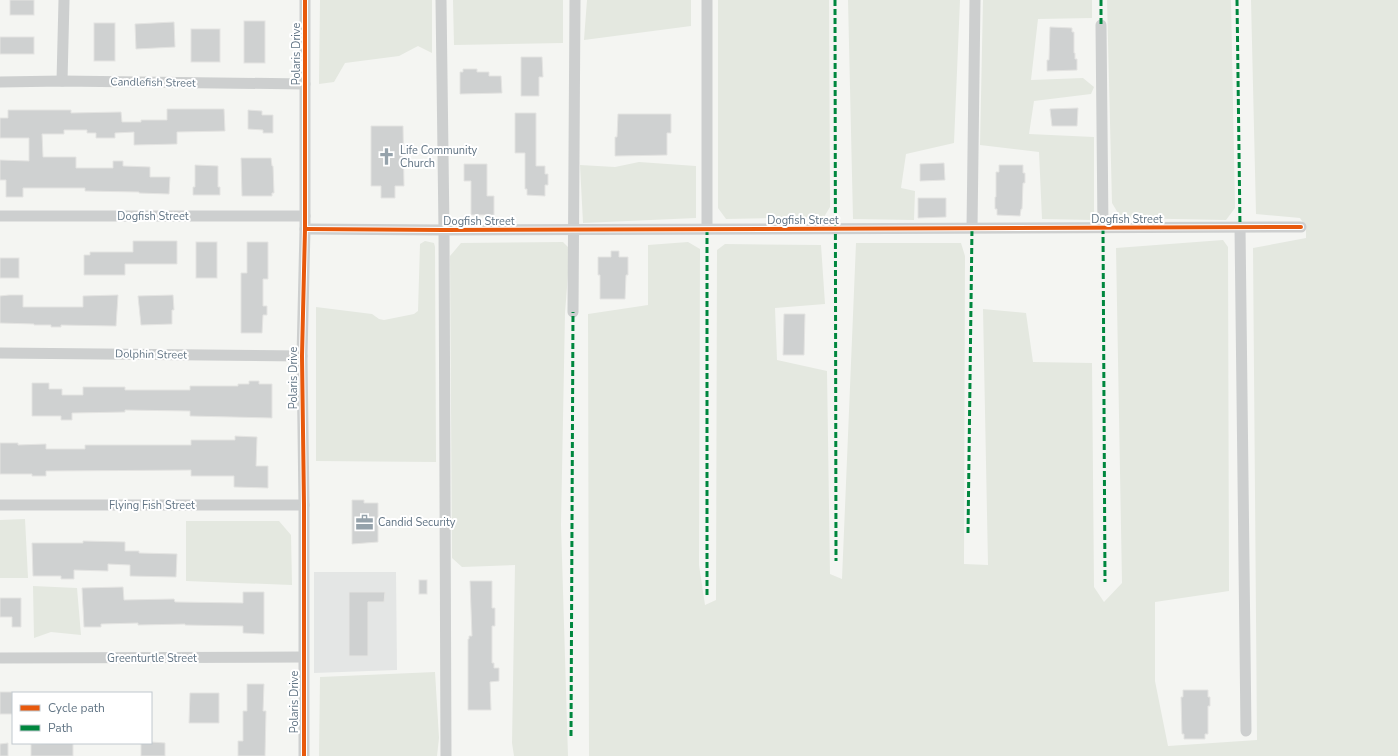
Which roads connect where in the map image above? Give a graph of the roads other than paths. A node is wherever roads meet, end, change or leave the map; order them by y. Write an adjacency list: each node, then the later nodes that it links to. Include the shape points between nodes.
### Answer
1 (64, 0): 8 (street)
2 (305, 0): 10 (street, Polaris Drive)
3 (441, 0): 19 (street)
4 (574, 0): 20 (street)
5 (707, 0): 18 (street)
6 (975, 0): 15 (street)
7 (1101, 25): 16 (street)
8 (62, 81): 9 (street, Candlefish Street); 10 (street, Candlefish Street)
9 (0, 82)
10 (305, 84): 12 (street, Polaris Drive)
11 (0, 216): 12 (street, Dogfish Street)
12 (305, 216): 17 (street, Polaris Drive)
13 (1240, 227): 14 (street, Dogfish Street); 16 (street, Dogfish Street); 28 (street)
14 (1301, 227)
15 (972, 228): 16 (street, Dogfish Street); 18 (street, Dogfish Street)
16 (1103, 228)
17 (305, 229): 19 (street, Dogfish Street); 23 (street, Polaris Drive)
18 (707, 229): 20 (street, Dogfish Street)
19 (444, 230): 20 (street, Dogfish Street); 30 (street)
20 (573, 230): 21 (street)
21 (573, 312)
22 (0, 353): 23 (street, Dolphin Street)
23 (302, 356): 25 (street, Polaris Drive)
24 (0, 505): 25 (street, Flying Fish Street)
25 (304, 505): 26 (street, Polaris Drive)
26 (303, 657): 27 (street, Greenturtle Street); 29 (street, Polaris Drive)
27 (0, 658)
28 (1246, 731)
29 (304, 756)
30 (446, 756)

